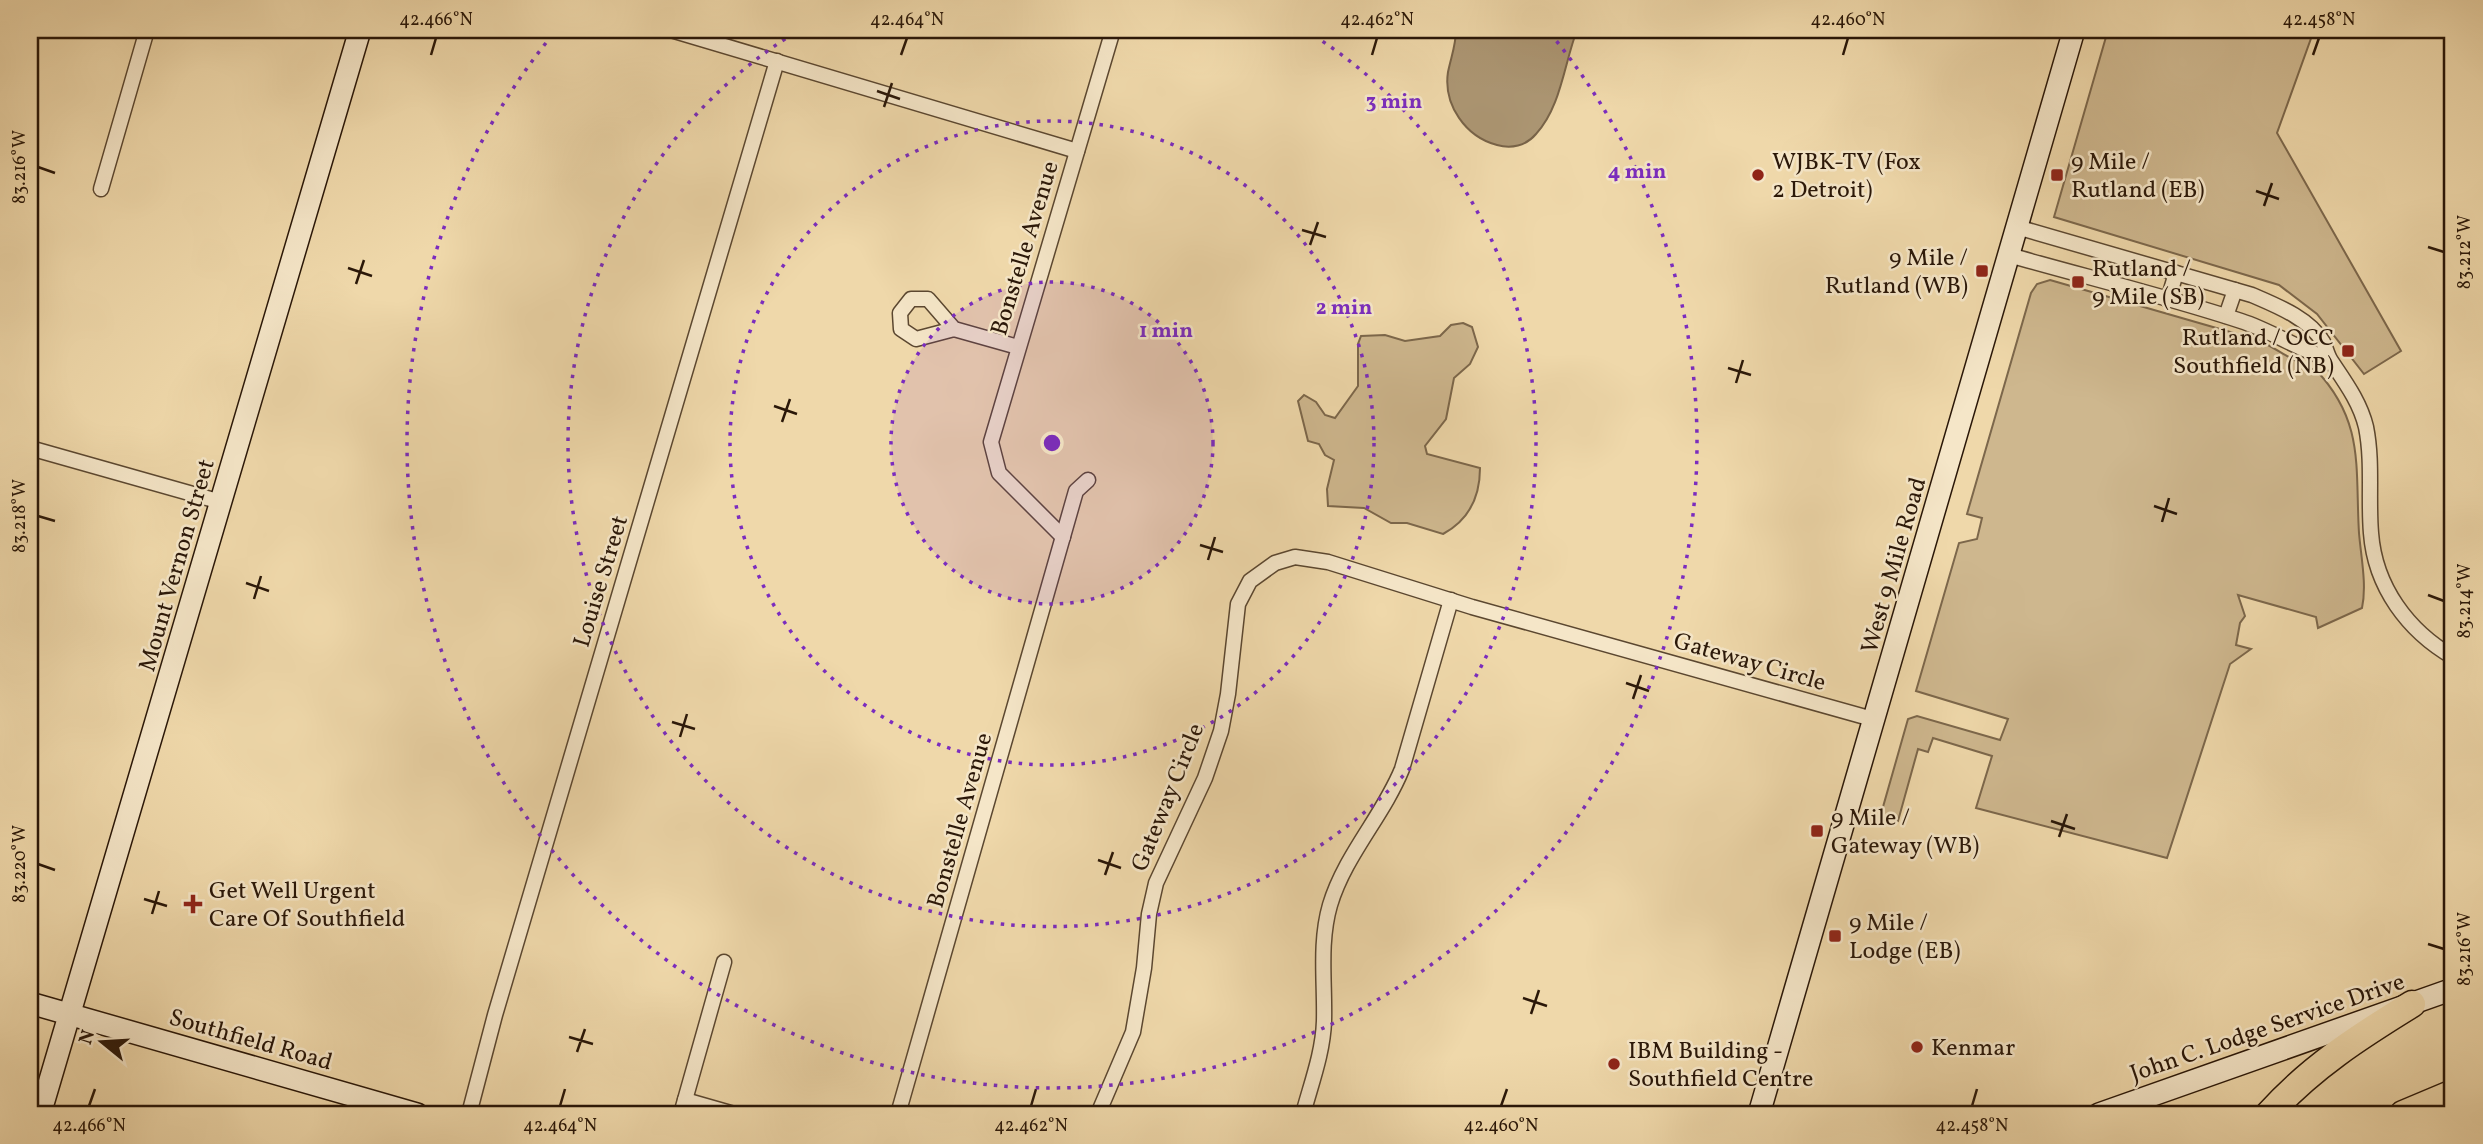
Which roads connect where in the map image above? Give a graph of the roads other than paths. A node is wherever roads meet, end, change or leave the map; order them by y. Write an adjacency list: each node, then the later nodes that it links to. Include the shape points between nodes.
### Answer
1 (147, 30): 8 (street)
2 (360, 30): 20 (main road, Mount Vernon Street)
3 (671, 30): 6 (street)
4 (1113, 30): 7 (street, Bonstelle Avenue)
5 (2074, 30): 9 (main road, West 9 Mile Road)
6 (777, 61): 7 (street); 34 (street, Louise Street)
7 (1077, 151): 16 (street, Bonstelle Avenue)
8 (101, 189)
9 (2017, 227): 10 (main road, West 9 Mile Road); 11 (street)
10 (2009, 255): 13 (street); 24 (main road, West 9 Mile Road)
11 (2176, 273): 12 (street); 13 (street)
12 (2235, 290): 14 (street); 17 (street, via 2280,307 2304,323 2322,340)
13 (2168, 300): 14 (street)
14 (2227, 316): 17 (street, via 2279,334)
15 (954, 329): 16 (street)
16 (1018, 347): 21 (street, Bonstelle Avenue, via 993,429 991,453 1004,480)
17 (2329, 359): 23 (street, via 2348,383 2365,424 2373,549 2386,589 2416,631)
18 (30, 448): 20 (street)
19 (1088, 480): 21 (street, Bonstelle Avenue, via 1076,491)
20 (221, 502): 29 (main road, Mount Vernon Street)
21 (1062, 537): 36 (street, Bonstelle Avenue)
22 (1451, 600): 24 (street, Gateway Circle); 37 (street, Gateway Circle, via 1305,557 1275,563 1245,587 1236,615 1221,731 1205,778 1156,883 1133,1032); 38 (street, via 1402,769 1329,906 1322,951 1323,1037)
23 (2453, 657)
24 (1876, 720): 39 (main road, West 9 Mile Road)
25 (724, 962): 31 (street)
26 (2453, 989): 28 (main road, John C. Lodge Service Drive)
27 (30, 1003): 29 (main road, Southfield Road)
28 (2412, 1004): 40 (main road, John C. Lodge Service Drive); 41 (highway, via 2309,1074)
29 (70, 1015): 32 (main road, Mount Vernon Street); 33 (main road, Southfield Road)
30 (2453, 1093): 42 (highway)
31 (683, 1107): 35 (street)
32 (40, 1114)
33 (417, 1114)
34 (469, 1114)
35 (734, 1114)
36 (898, 1114)
37 (1098, 1114)
38 (1303, 1114)
39 (1759, 1114)
40 (2099, 1114)
41 (2269, 1114)
42 (2403, 1114)

